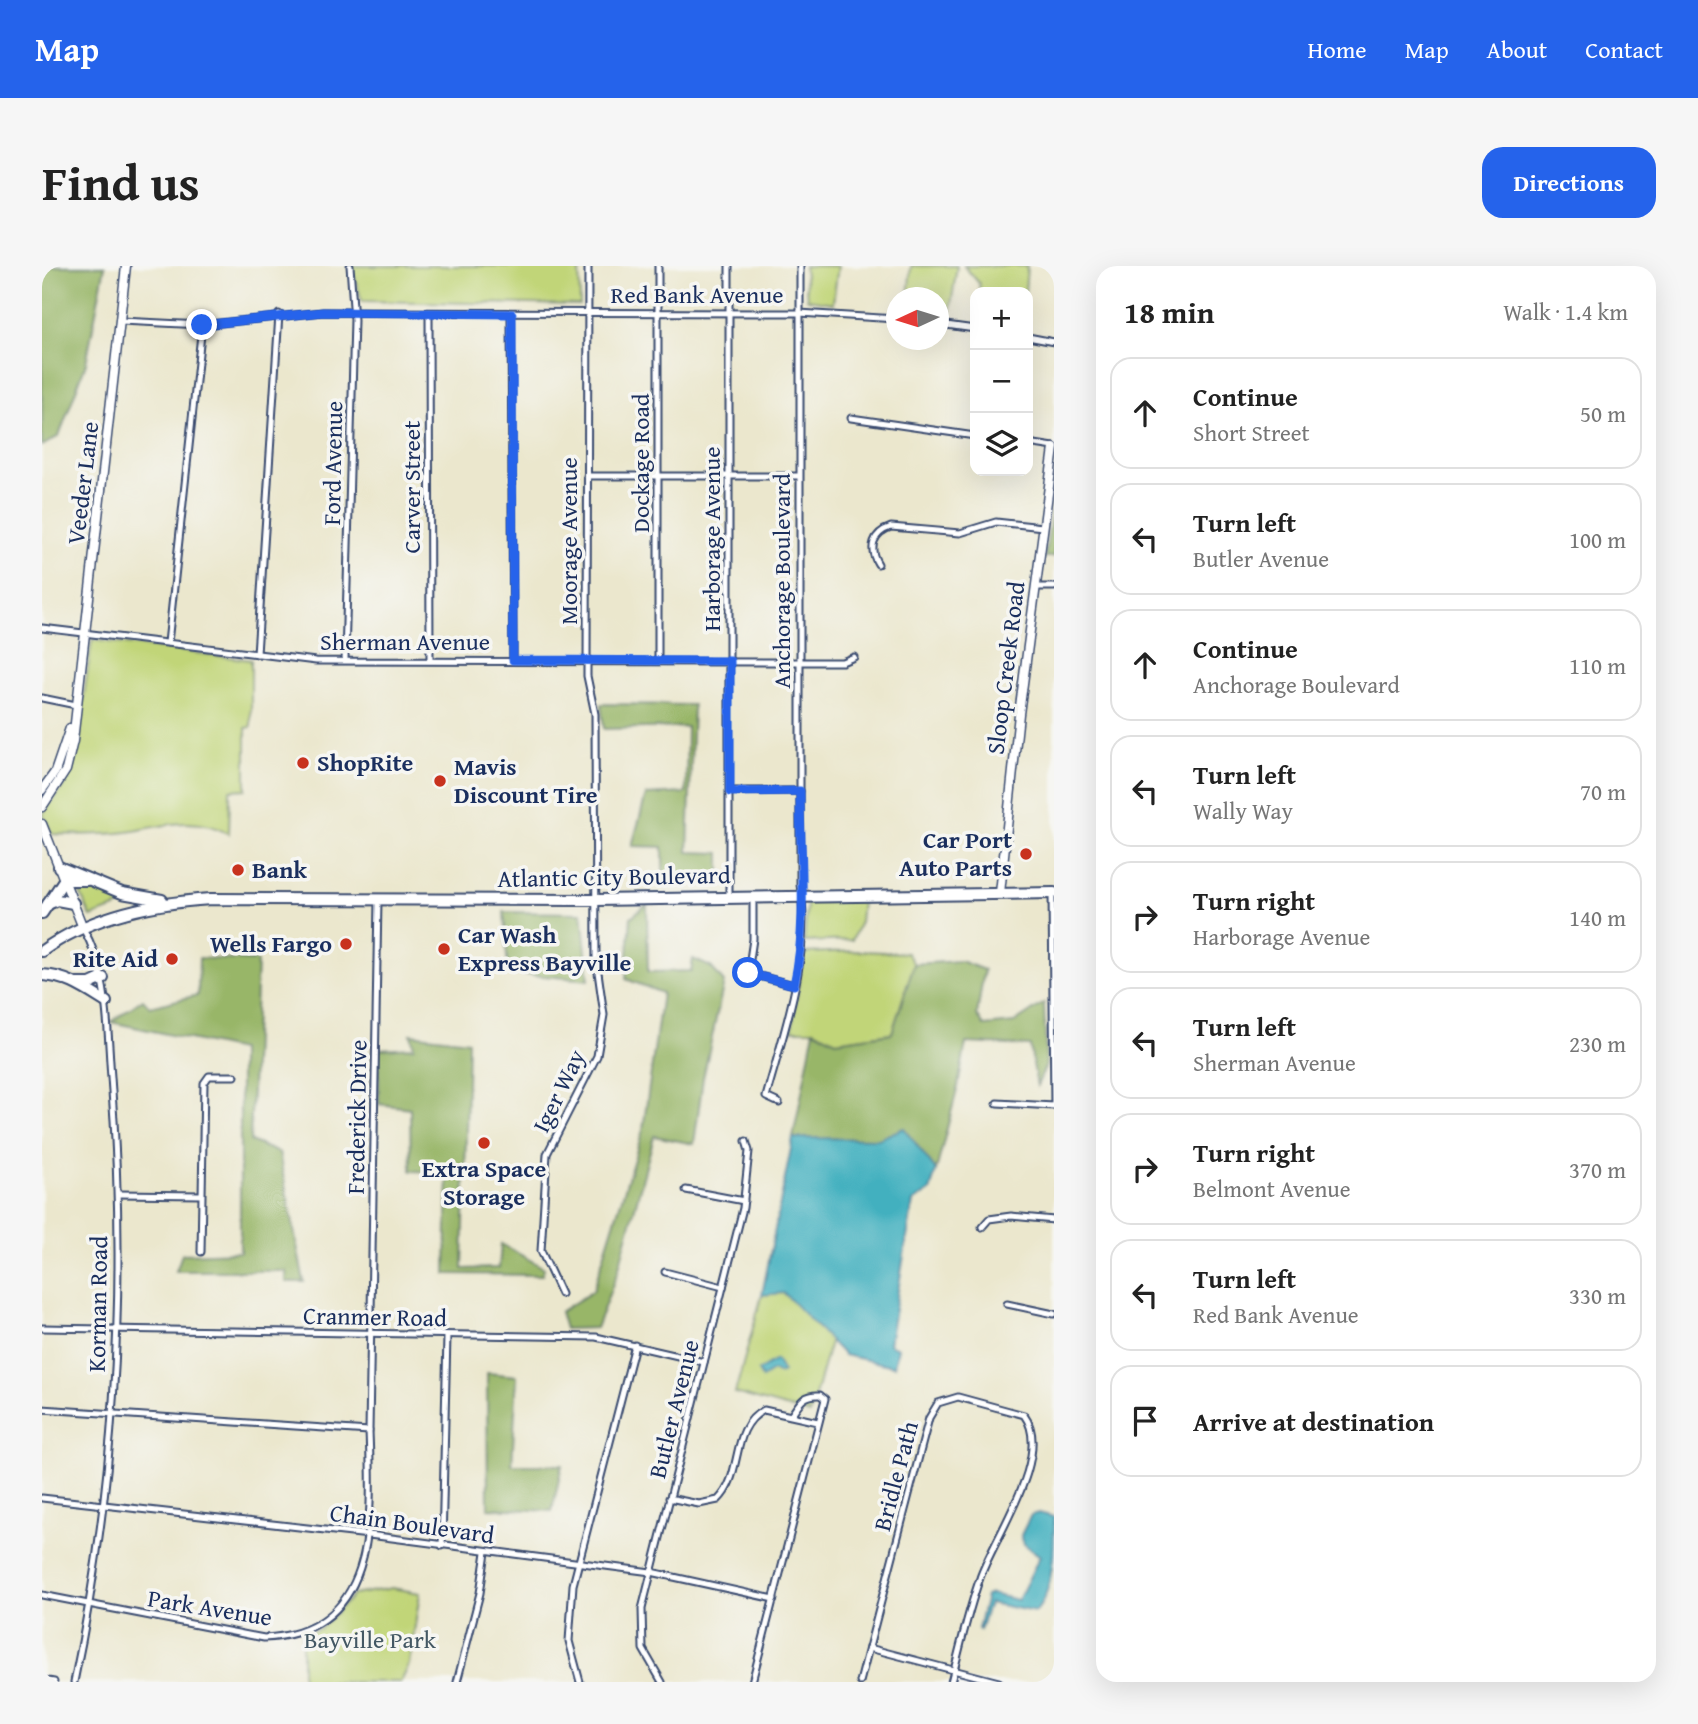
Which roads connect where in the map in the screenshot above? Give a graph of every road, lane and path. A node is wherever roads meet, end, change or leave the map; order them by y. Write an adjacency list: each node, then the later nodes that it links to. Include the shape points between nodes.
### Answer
1 (126, 266): 16 (street, Veeder Lane)
2 (350, 266): 8 (street, Ford Avenue)
3 (588, 266): 10 (street, Moorage Avenue)
4 (658, 266): 11 (street, Dockage Road)
5 (729, 266): 7 (street, Harborage Avenue)
6 (800, 266): 12 (street, Anchorage Boulevard)
7 (729, 312): 11 (street, Red Bank Avenue); 12 (street, Red Bank Avenue); 28 (street, Harborage Avenue)
8 (354, 313): 9 (street, Red Bank Avenue); 13 (street, Red Bank Avenue); 39 (street, Ford Avenue)
9 (429, 313): 14 (street, Red Bank Avenue); 40 (street, Carver Street)
10 (586, 313): 11 (street, Red Bank Avenue); 14 (street, Red Bank Avenue); 26 (street, Moorage Avenue)
11 (659, 313): 27 (street, Dockage Road)
12 (799, 313): 15 (street, Red Bank Avenue); 29 (street, Anchorage Boulevard)
13 (279, 314): 17 (street, Red Bank Avenue); 37 (street)
14 (512, 314): 41 (street)
15 (886, 317)
16 (121, 321): 17 (street, Red Bank Avenue); 35 (street, Veeder Lane)
17 (202, 325): 36 (street)
18 (949, 325): 19 (street)
19 (970, 328)
20 (1033, 338): 21 (street)
21 (1054, 342)
22 (851, 418): 23 (street)
23 (970, 435)
24 (1033, 444): 25 (street)
25 (1054, 447): 30 (street, Sloop Creek Road)
26 (587, 476): 27 (street); 44 (street, Moorage Avenue)
27 (658, 476): 28 (street); 42 (street, Dockage Road)
28 (730, 476): 29 (street); 43 (street, Harborage Avenue)
29 (799, 476): 45 (street, Anchorage Boulevard)
30 (1044, 527): 31 (street, via 996,522 960,533 891,527 873,541); 32 (street, Sloop Creek Road)
31 (878, 564)
32 (1036, 587): 33 (street); 56 (street, Sloop Creek Road)
33 (1054, 587)
34 (42, 628): 35 (street, Sherman Avenue)
35 (85, 634): 36 (street, Sherman Avenue); 47 (street, Veeder Lane)
36 (168, 643): 37 (street, Sherman Avenue)
37 (257, 654): 39 (street, Sherman Avenue)
38 (854, 657): 45 (street, Sherman Avenue, via 842,662)
39 (345, 660): 40 (street, Sherman Avenue)
40 (430, 660): 41 (street, Sherman Avenue)
41 (513, 660): 44 (street, Sherman Avenue)
42 (658, 661): 43 (street, Sherman Avenue); 44 (street, Sherman Avenue)
43 (730, 661): 45 (street, Sherman Avenue); 50 (street, Harborage Avenue)
44 (587, 662): 62 (street, Moorage Avenue, via 595,714)
45 (801, 662): 49 (street, Anchorage Boulevard)
46 (42, 698): 47 (street)
47 (76, 705): 48 (street, Veeder Lane, via 55,772); 51 (street, Veeder Lane, via 66,770)
48 (42, 790)
49 (800, 791): 50 (street); 60 (street, Anchorage Boulevard)
50 (730, 792): 58 (street, Harborage Avenue)
51 (42, 807)
52 (42, 824): 53 (street)
53 (60, 867): 54 (street); 55 (highway)
54 (64, 880): 55 (highway); 64 (street); 65 (highway)
55 (90, 880): 63 (highway, via 134,896)
56 (1000, 893): 57 (highway, Atlantic City Boulevard); 60 (highway, Atlantic City Boulevard)
57 (1053, 893): 76 (street)
58 (729, 896): 59 (highway, Atlantic City Boulevard); 62 (highway, Atlantic City Boulevard)
59 (753, 896): 60 (highway, Atlantic City Boulevard); 71 (street, via 748,973)
60 (802, 896): 71 (street)
61 (379, 900): 62 (highway, Atlantic City Boulevard); 63 (highway, Atlantic City Boulevard); 92 (street, Frederick Drive)
62 (596, 900): 87 (street, Iger Way, via 603,1034 597,1056 547,1154 544,1178 541,1251)
63 (175, 901): 66 (highway)
64 (73, 903): 65 (highway, via 57,900); 66 (street)
65 (45, 909)
66 (83, 928): 67 (highway); 69 (street, Korman Road)
67 (42, 951)
68 (42, 975): 70 (highway)
69 (103, 978): 70 (highway); 72 (street, Korman Road)
70 (77, 984): 72 (highway)
71 (794, 985): 74 (street, via 766,1097)
72 (106, 1002): 79 (street, Korman Road)
73 (234, 1076): 80 (street, via 209,1076 204,1083)
74 (779, 1103)
75 (997, 1103): 76 (street)
76 (1054, 1106)
77 (747, 1141): 81 (street, Butler Avenue)
78 (686, 1190): 81 (street)
79 (118, 1194): 80 (street); 91 (street, Korman Road)
80 (201, 1195): 84 (street)
81 (744, 1201): 86 (street, Butler Avenue)
82 (1054, 1220): 83 (street, via 1011,1216 989,1219)
83 (982, 1227)
84 (201, 1252)
85 (665, 1272): 86 (street)
86 (723, 1287): 95 (street, Butler Avenue)
87 (561, 1294)
88 (1007, 1304): 89 (street)
89 (1054, 1314)
90 (42, 1328): 91 (street, Cranmer Road)
91 (117, 1331): 92 (street, Cranmer Road); 97 (street, Korman Road)
92 (371, 1335): 93 (street, Cranmer Road); 100 (street, Park Avenue)
93 (447, 1336): 94 (street, Cranmer Road, via 596,1337); 105 (street)
94 (635, 1345): 95 (street, Cranmer Road); 107 (street)
95 (704, 1362): 102 (street, Butler Avenue)
96 (42, 1409): 97 (street)
97 (114, 1415): 100 (street); 103 (street, Korman Road)
98 (792, 1415): 99 (street); 99 (street, via 801,1400 820,1395 825,1399); 102 (street, via 764,1410 752,1416 729,1485 719,1500 699,1504)
99 (818, 1422): 110 (street)
100 (369, 1431): 104 (street, Park Avenue)
101 (42, 1498): 103 (street, Chain Boulevard)
102 (669, 1498): 108 (street, Butler Avenue)
103 (106, 1505): 104 (street, Chain Boulevard); 111 (street, Korman Road)
104 (369, 1535): 105 (street, Chain Boulevard); 111 (street, Park Avenue, via 353,1588 315,1625 293,1635 256,1638)
105 (442, 1546): 106 (street, Chain Boulevard)
106 (486, 1552): 107 (street, Chain Boulevard); 117 (street)
107 (578, 1564): 108 (street, Chain Boulevard); 118 (street, via 569,1624 572,1659)
108 (651, 1572): 110 (street, Chain Boulevard); 119 (street, Butler Avenue, via 640,1634 651,1668)
109 (42, 1595): 111 (street, Park Avenue)
110 (775, 1599): 120 (street)
111 (88, 1604): 116 (street, Korman Road)
112 (869, 1648): 113 (street); 113 (street, Bridle Path, via 933,1409 944,1399 958,1396 1006,1408 1030,1421 1036,1443 1021,1500 979,1579); 121 (street, Bridle Path)
113 (954, 1670): 122 (street, Bridle Path); 123 (street)
114 (42, 1680): 115 (street)
115 (54, 1682)
116 (74, 1682)
117 (457, 1682)
118 (580, 1682)
119 (662, 1682)
120 (752, 1682)
121 (860, 1682)
122 (951, 1682)
123 (999, 1682)

